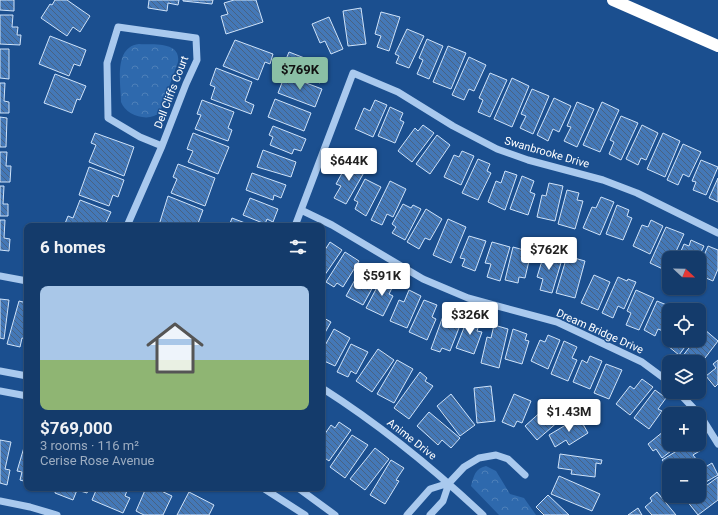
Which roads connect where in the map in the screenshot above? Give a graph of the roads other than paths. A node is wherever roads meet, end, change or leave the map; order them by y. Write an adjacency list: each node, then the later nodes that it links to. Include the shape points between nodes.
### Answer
1 (613, 0): 2 (highway)
2 (718, 46)
3 (162, 146): 3 (street, Dell Cliffs Court, via 197,60 196,38 118,26 107,63 108,118 140,137); 5 (street, Dell Cliffs Court)
4 (301, 210): 6 (street); 7 (street, Swanbrooke Drive, via 353,73 398,92 453,126 497,149 603,180 637,193); 12 (street, Dream Bridge Drive, via 332,225 423,279 468,298 557,322 642,362)
5 (129, 223)
6 (296, 223)
7 (718, 233)
8 (0, 276): 9 (street)
9 (24, 280)
10 (0, 372): 11 (street)
11 (24, 376)
12 (662, 377)
13 (325, 390): 19 (street, Anime Drive, via 396,439)
14 (0, 391): 15 (street)
15 (24, 395)
16 (685, 399): 17 (street, via 700,415)
17 (718, 444)
18 (525, 475): 19 (street, via 508,459 496,455 479,458 464,467)
19 (449, 483): 26 (street, via 430,489); 27 (street, via 443,501); 28 (street, Anime Drive)
20 (268, 491): 24 (street)
21 (302, 491): 25 (street)
22 (0, 501): 23 (street)
23 (57, 515)
24 (305, 515)
25 (335, 515)
26 (407, 515)
27 (430, 515)
28 (483, 515)

